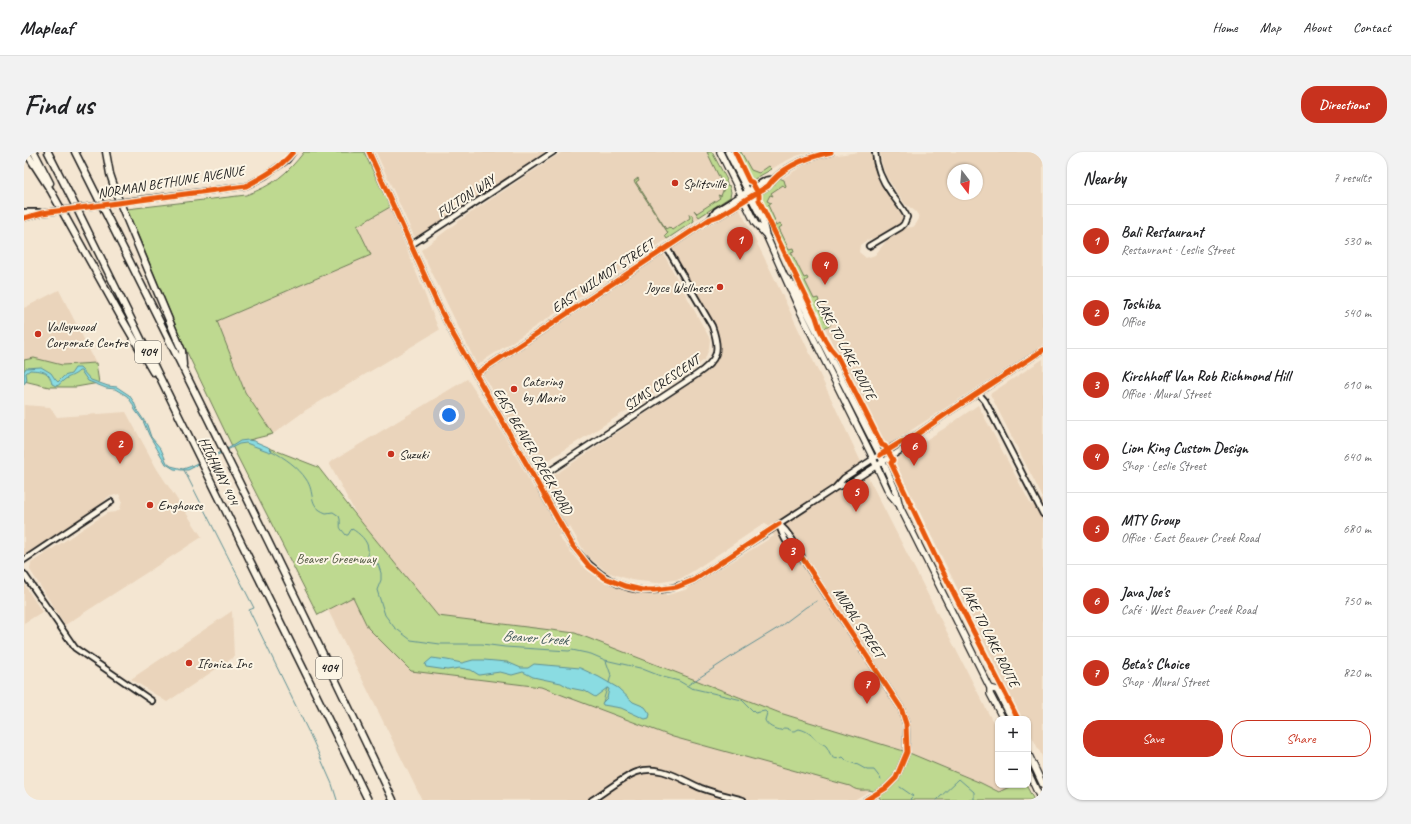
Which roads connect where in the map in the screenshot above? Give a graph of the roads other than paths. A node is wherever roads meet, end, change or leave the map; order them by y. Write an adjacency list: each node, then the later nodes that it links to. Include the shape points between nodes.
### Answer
1 (26, 152): 18 (highway)
2 (34, 152): 18 (highway)
3 (48, 152): 28 (highway, HIGHWAY 404 / 404)
4 (75, 152): 25 (highway, HIGHWAY 404 / 404)
5 (106, 152): 25 (highway, via 118,198 182,351)
6 (292, 152): 16 (street, NORMAN BETHUNE AVENUE, bridge, via 287,160 246,186)
7 (369, 152): 20 (street, EAST BEAVER CREEK ROAD)
8 (553, 152): 20 (street, FULTON WAY)
9 (720, 152): 14 (main road)
10 (728, 152): 13 (main road)
11 (831, 152): 13 (street, EAST WILMOT STREET, via 794,164)
12 (875, 152): 21 (street, via 882,178 907,216 901,227)
13 (749, 193): 14 (street, EAST WILMOT STREET); 19 (main road, via 762,219)
14 (743, 197): 19 (main road, via 755,222); 22 (street, EAST WILMOT STREET, via 716,211 710,219)
15 (24, 212): 16 (street, NORMAN BETHUNE AVENUE)
16 (42, 213): 17 (street, NORMAN BETHUNE AVENUE)
17 (24, 218)
18 (74, 231): 28 (highway)
19 (766, 235): 23 (main road)
20 (411, 245): 26 (street, EAST BEAVER CREEK ROAD, via 443,315)
21 (869, 246)
22 (666, 248): 26 (street, EAST WILMOT STREET, via 585,305); 34 (street, SIMS CRESCENT, via 712,326 717,347 714,360 695,376)
23 (786, 278): 30 (main road, via 793,285); 31 (main road, via 800,312)
24 (1043, 350): 27 (street)
25 (184, 370): 50 (highway, HIGHWAY 404 / 404)
26 (476, 374): 34 (street, EAST BEAVER CREEK ROAD)
27 (978, 393): 29 (street); 38 (street, via 985,401)
28 (177, 411): 49 (highway, HIGHWAY 404 / 404)
29 (909, 440): 30 (street, EAST BEAVER CREEK ROAD); 32 (street, EAST BEAVER CREEK ROAD, via 906,447)
30 (880, 455): 31 (street, EAST BEAVER CREEK ROAD); 32 (main road)
31 (873, 459): 33 (main road); 35 (street, EAST BEAVER CREEK ROAD, via 844,478)
32 (883, 462): 33 (street, EAST BEAVER CREEK ROAD); 37 (main road)
33 (876, 466): 35 (street, EAST BEAVER CREEK ROAD, via 848,484); 37 (main road)
34 (536, 480): 39 (street, EAST BEAVER CREEK ROAD, via 572,546 583,560 605,578 642,590 677,587 694,580)
35 (835, 488): 39 (street, EAST BEAVER CREEK ROAD)
36 (111, 502): 40 (street)
37 (900, 507): 42 (main road)
38 (1043, 514)
39 (780, 524): 53 (street, MURAL STREET, via 782,535 793,552 803,559 901,708 906,724 907,752 896,778 886,788)
40 (24, 560)
41 (24, 574): 43 (street, via 74,648)
42 (990, 688): 44 (main road, via 990,694); 45 (main road, via 997,690)
43 (152, 701)
44 (1001, 716)
45 (1010, 716)
46 (1031, 759): 48 (main road)
47 (1031, 778): 54 (main road)
48 (1043, 785)
49 (368, 800)
50 (393, 800)
51 (592, 800): 52 (street, via 636,772 650,769 669,773 702,788)
52 (743, 800)
53 (866, 800)
54 (1041, 800)

